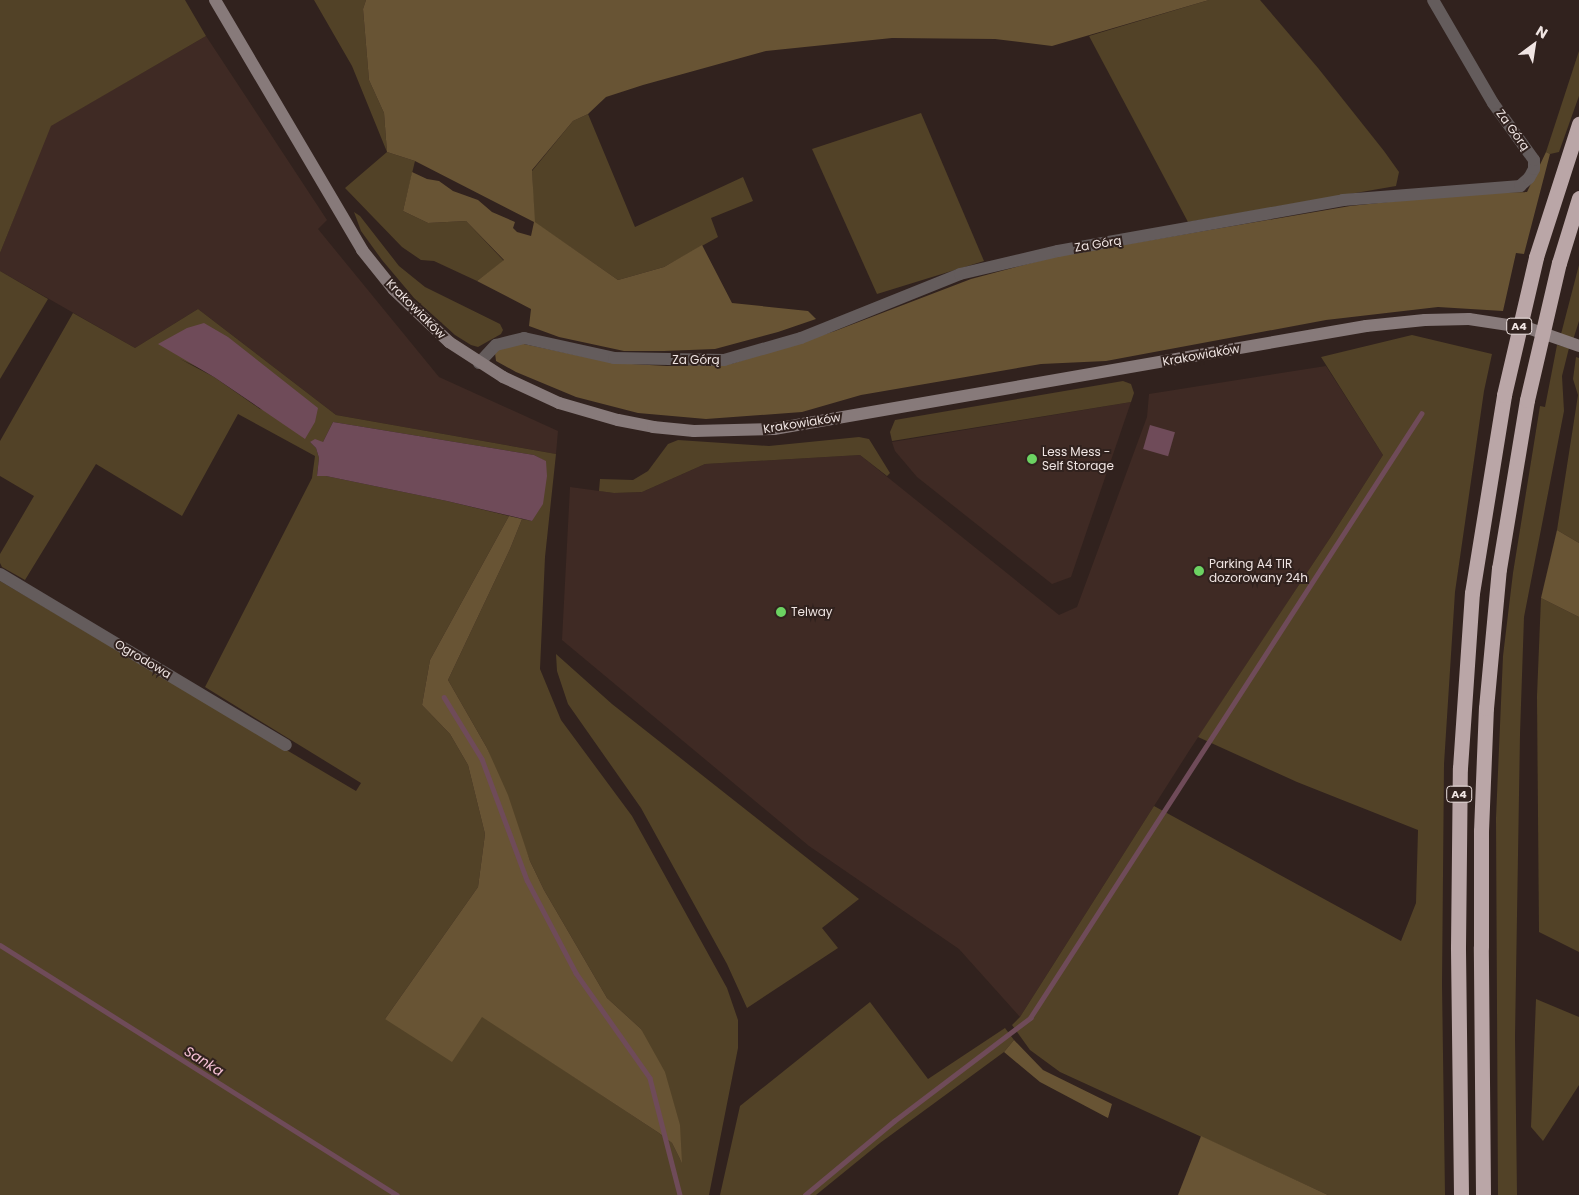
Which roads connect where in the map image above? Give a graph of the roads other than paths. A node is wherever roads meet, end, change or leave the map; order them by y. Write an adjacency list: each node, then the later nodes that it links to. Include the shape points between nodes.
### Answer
1 (215, 0): 6 (main road, Krakowiaków, via 362,250 394,290 423,319)
2 (1433, 0): 6 (street, Za Górą, via 1493,103 1534,160 1534,169 1520,186 1342,200 1058,251 960,274 801,338 724,360 614,358 524,338 496,346)
3 (1579, 124): 9 (highway, A4, bridge, via 1536,258 1504,395 1472,593 1460,758)
4 (1579, 198): 10 (highway, A4, bridge, via 1559,263 1527,400 1499,569 1486,708 1481,928)
5 (1579, 346): 6 (main road, Krakowiaków, via 1528,328 1485,321 1446,319 1387,323 802,425 747,431 653,428 609,418 551,400)
6 (478, 363)
7 (0, 574): 8 (street, Ogrodowa)
8 (286, 745)
9 (1461, 1195)
10 (1483, 1195)

